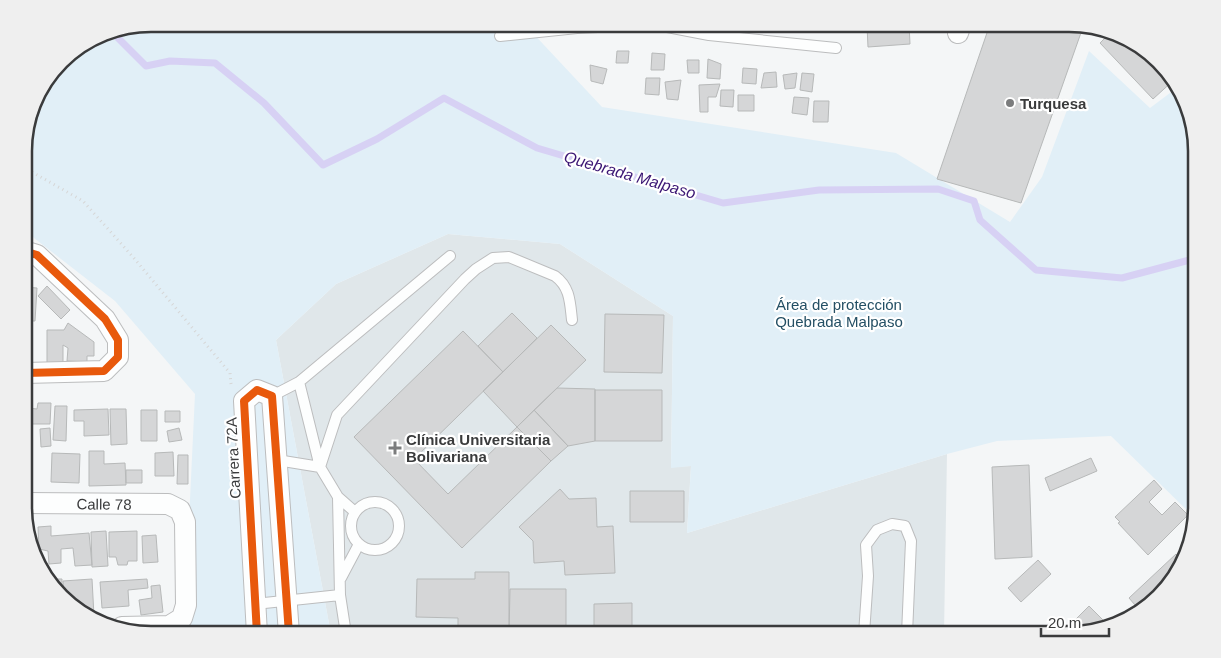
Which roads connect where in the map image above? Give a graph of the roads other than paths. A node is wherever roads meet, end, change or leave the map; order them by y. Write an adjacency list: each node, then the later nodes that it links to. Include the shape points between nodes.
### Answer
1 (538, 32): 5 (lane)
2 (695, 32): 4 (lane)
3 (708, 32): 4 (lane)
4 (709, 35): 6 (lane)
5 (500, 36)
6 (836, 48)
7 (33, 254): 10 (street, via 105,319 118,340 118,357 104,371)
8 (450, 256): 11 (lane)
9 (572, 320): 14 (lane, via 569,293 554,276 509,257 485,262 465,278 337,415)
10 (32, 373)
11 (299, 382): 12 (lane); 14 (lane)
12 (272, 396): 13 (street); 22 (street, Carrera 72A, via 257,390 244,401)
13 (277, 460): 14 (lane); 21 (street)
14 (320, 467): 15 (lane)
15 (338, 497): 17 (lane); 19 (lane)
16 (32, 503): 25 (street, Calle 78, via 168,504 180,510 185,522 186,605 182,618)
17 (355, 512): 18 (lane, via 351,529); 18 (lane, via 362,506 379,502 394,511 398,519 399,528 392,544 375,550)
18 (359, 544): 19 (lane)
19 (340, 579): 20 (lane)
20 (340, 595): 21 (lane); 28 (lane)
21 (286, 600): 22 (lane); 27 (street)
22 (255, 604): 26 (street, Carrera 72A)
23 (865, 625): 24 (lane, via 866,545 876,530 892,524 905,526 911,541)
24 (907, 625)
25 (169, 626)
26 (256, 626)
27 (288, 626)
28 (345, 626)

